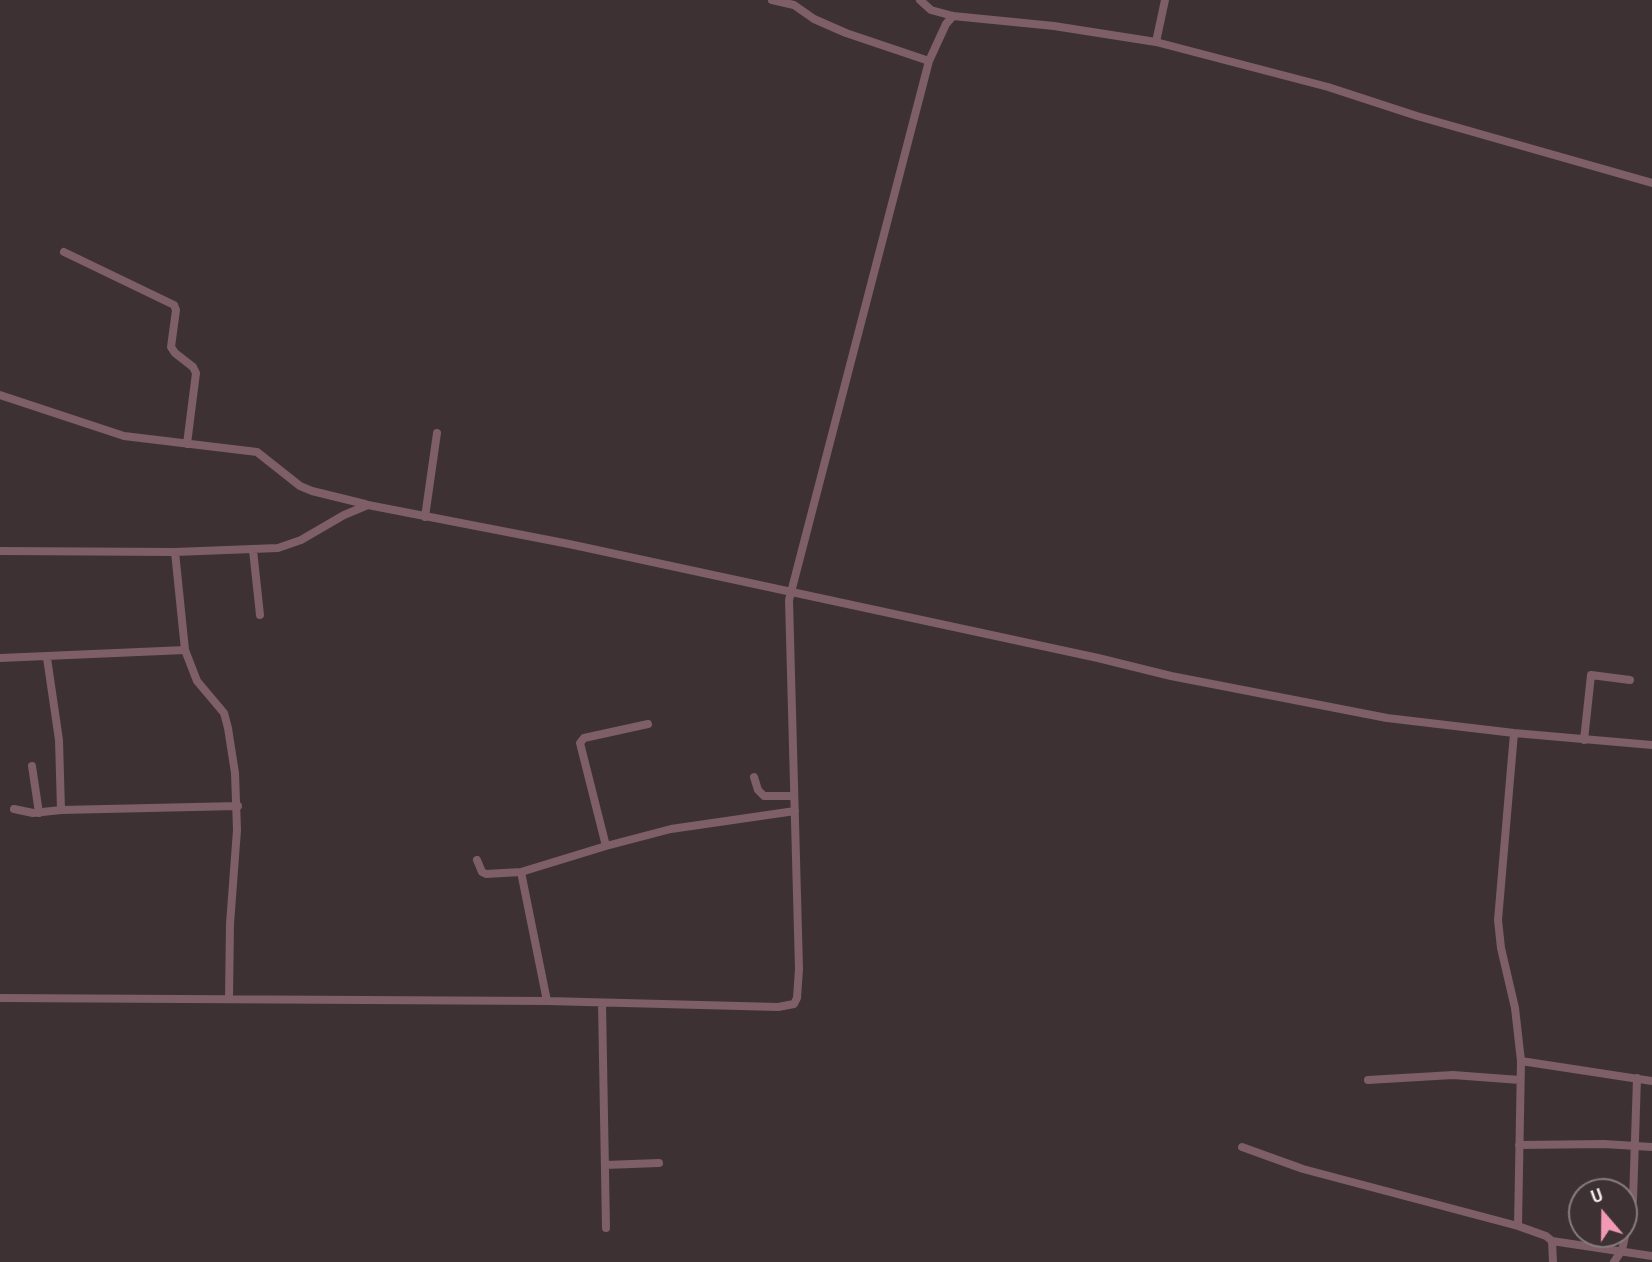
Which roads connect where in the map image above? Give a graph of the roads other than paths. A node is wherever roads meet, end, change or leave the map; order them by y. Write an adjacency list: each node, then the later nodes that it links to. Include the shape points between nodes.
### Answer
1 (772, 0): 6 (street, via 794,5 846,33)
2 (920, 0): 4 (street, via 931,10)
3 (1165, 0): 5 (street)
4 (953, 16): 5 (street); 6 (street)
5 (1156, 42): 7 (street, via 1328,87)
6 (929, 61): 17 (street)
7 (1652, 183)
8 (64, 251): 11 (street, via 174,305 171,347 196,373)
9 (0, 395): 11 (street, via 124,436)
10 (437, 433): 13 (street)
11 (187, 444): 12 (street, via 257,452 300,486)
12 (368, 505): 13 (street); 14 (street, via 288,545)
13 (425, 517): 17 (street)
14 (253, 550): 16 (street); 18 (street)
15 (0, 551): 16 (street)
16 (175, 552): 19 (street)
17 (791, 592): 24 (street, via 1211,684 1387,718); 29 (street)
18 (260, 615)
19 (185, 650): 20 (street); 30 (street, via 197,681 226,720)
20 (47, 657): 21 (street); 32 (street)
21 (0, 658)
22 (1630, 680): 25 (street, via 1591,675)
23 (648, 724): 35 (street, via 584,738 580,743)
24 (1514, 733): 25 (street); 42 (street, via 1498,920 1500,948 1516,1008)
25 (1584, 740): 26 (street)
26 (1652, 745)
27 (32, 766): 34 (street)
28 (754, 778): 29 (street, via 764,796)
29 (794, 796): 33 (street)
30 (238, 806): 32 (street); 39 (street)
31 (14, 809): 34 (street)
32 (61, 810): 34 (street)
33 (795, 811): 35 (street, via 671,829); 41 (street, via 799,969 794,1004)
34 (39, 813)
35 (606, 846): 37 (street)
36 (477, 860): 37 (street, via 486,874)
37 (521, 872): 40 (street)
38 (3, 998): 39 (street)
39 (229, 999): 40 (street)
40 (547, 1001): 41 (street)
41 (602, 1003): 52 (street)
42 (1521, 1061): 43 (street); 45 (street)
43 (1637, 1078): 46 (street); 48 (street)
44 (1368, 1080): 45 (street, via 1453,1075)
45 (1520, 1080): 47 (street)
46 (1652, 1081)
47 (1519, 1145): 48 (street); 53 (street)
48 (1636, 1145): 50 (street); 56 (street, via 1633,1200)
49 (1242, 1147): 53 (street, via 1303,1169)
50 (1652, 1147)
51 (659, 1163): 52 (street)
52 (605, 1165): 54 (street)
53 (1518, 1226): 55 (street)
54 (606, 1228)
55 (1552, 1241): 56 (street); 58 (street)
56 (1622, 1250): 57 (street); 59 (street)
57 (1652, 1256)
58 (1553, 1262)
59 (1614, 1262)

